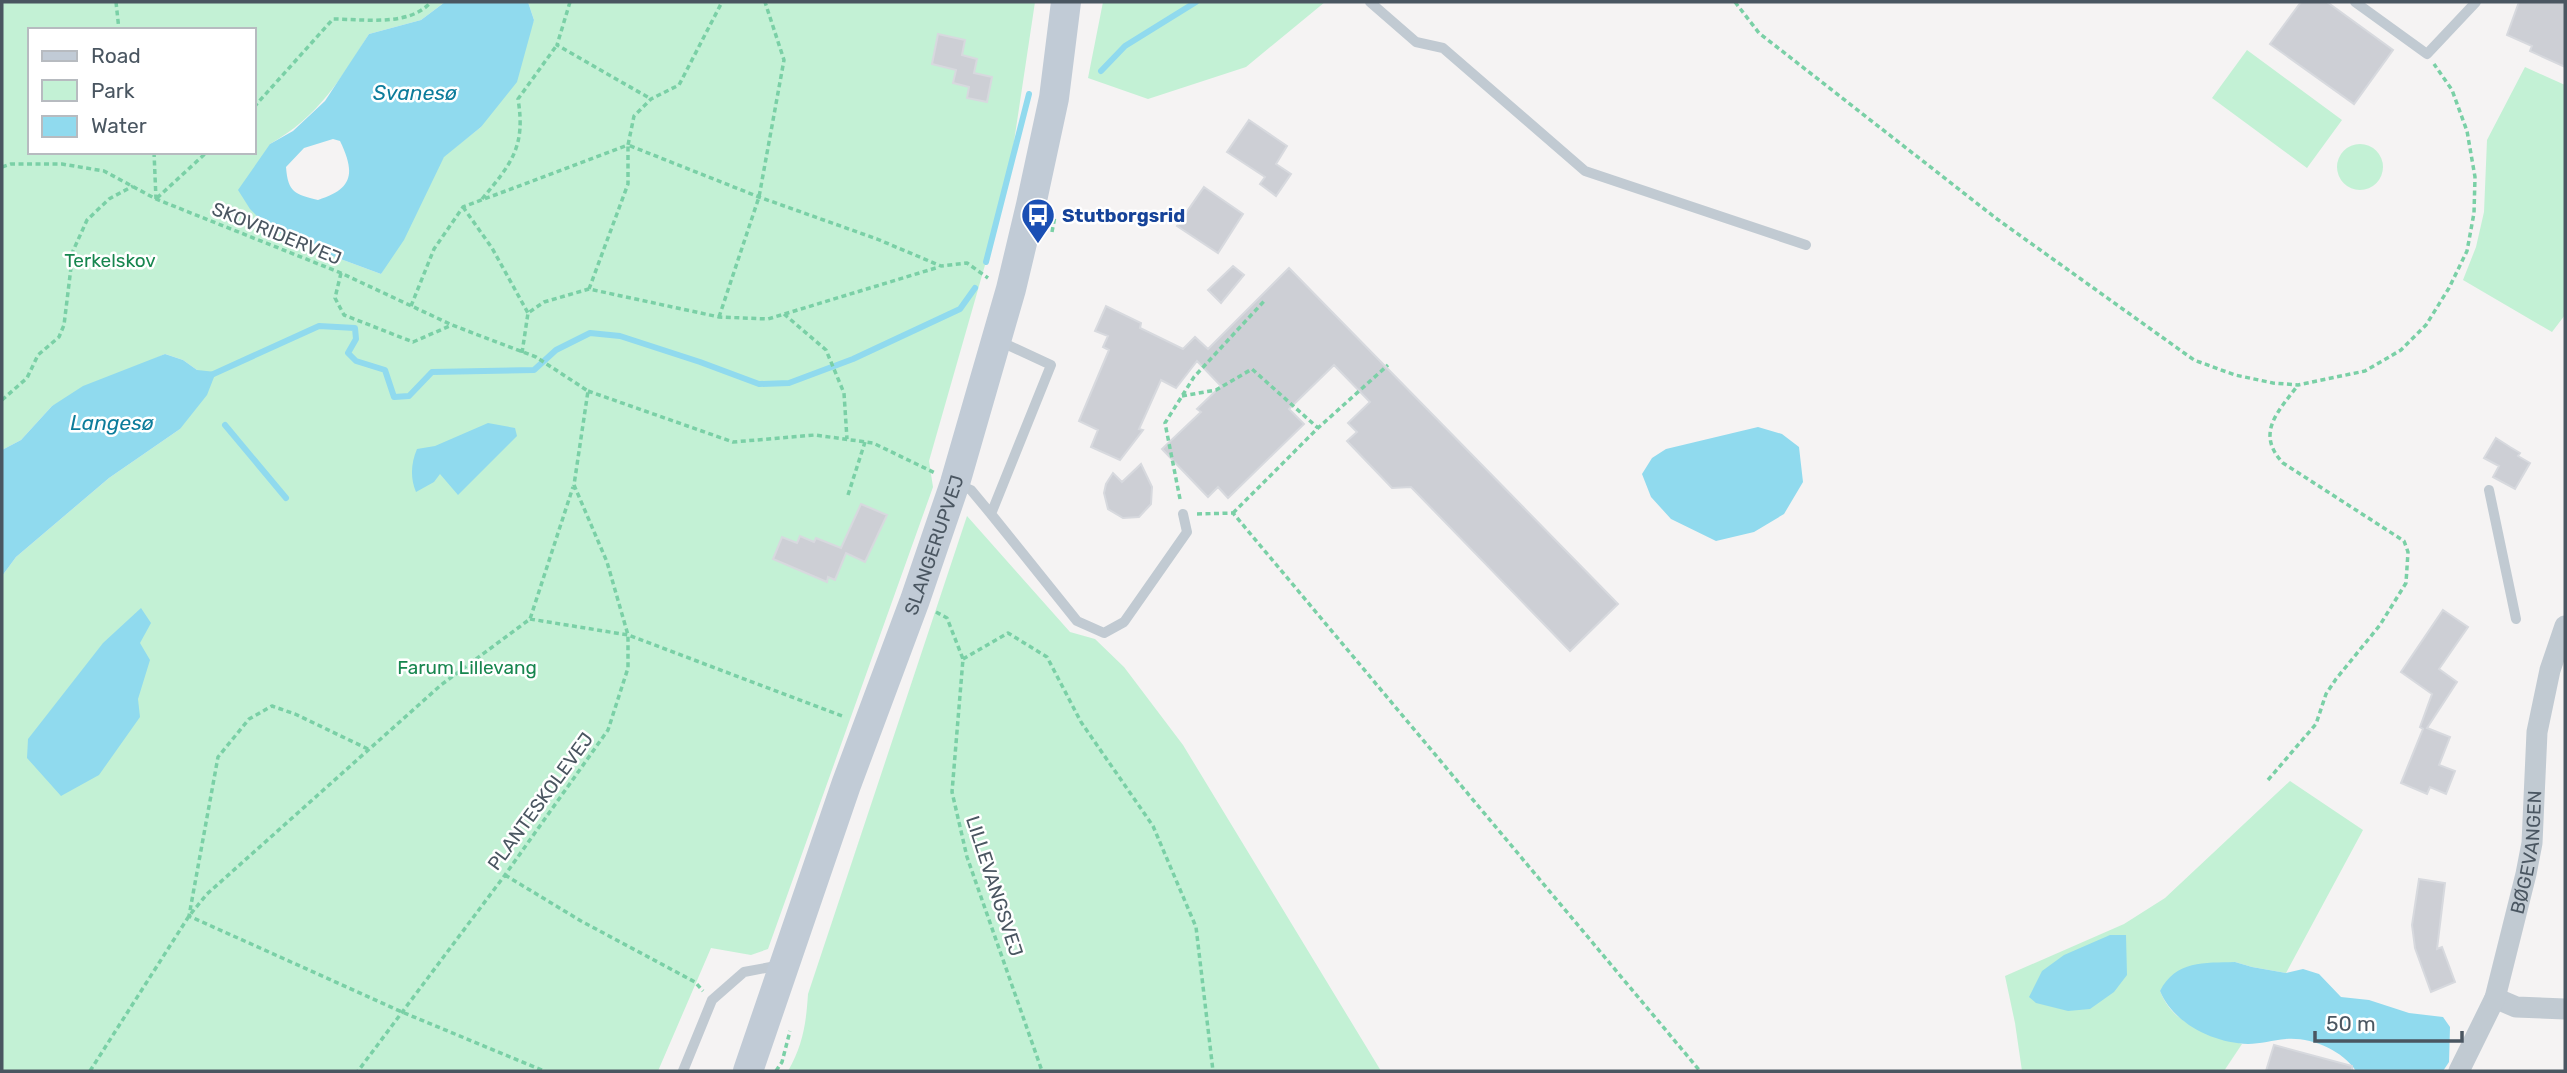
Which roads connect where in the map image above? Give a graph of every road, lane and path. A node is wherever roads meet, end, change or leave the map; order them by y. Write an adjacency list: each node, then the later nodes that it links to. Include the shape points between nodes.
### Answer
1 (116, 2): 11 (path)
2 (431, 2): 15 (path, via 422,13 390,19 333,19)
3 (570, 2): 12 (path)
4 (722, 2): 14 (path, via 679,85)
5 (765, 2): 21 (path, via 784,60)
6 (1066, 2): 36 (main road, SLANGERUPVEJ, via 1054,99)
7 (1370, 2): 25 (lane, via 1416,42 1443,48 1584,171)
8 (1735, 2): 39 (path, via 1759,33 1804,69 1997,219 2194,360 2235,375)
9 (2355, 2): 13 (lane)
10 (2476, 2): 13 (lane)
11 (119, 28)
12 (557, 45): 14 (path); 23 (path, via 518,99 521,132 514,155)
13 (2427, 54): 39 (path, via 2452,90 2467,131 2475,177 2467,251 2426,325 2402,350 2365,371)
14 (651, 99): 16 (path, via 634,116)
15 (256, 105)
16 (628, 145): 21 (path); 23 (path); 29 (path, via 628,184)
17 (154, 154): 22 (path)
18 (205, 154): 22 (path)
19 (2, 167): 20 (path, SKOVRIDERVEJ, via 62,164 104,171)
20 (133, 186): 22 (path, SKOVRIDERVEJ); 42 (path, via 87,220 73,251 59,337)
21 (759, 197): 26 (path); 34 (path)
22 (156, 199): 27 (path, SKOVRIDERVEJ)
23 (481, 201): 24 (path)
24 (463, 207): 31 (path, via 435,249); 32 (path)
25 (1806, 245)
26 (941, 266): 28 (path, via 967,263); 33 (path)
27 (341, 273): 31 (path, SKOVRIDERVEJ); 35 (path, via 335,298 344,315 413,342)
28 (983, 276)
29 (589, 289): 32 (path, via 544,302); 34 (path)
30 (1266, 299): 41 (path, via 1214,352)
31 (411, 306): 35 (path, SKOVRIDERVEJ)
32 (528, 313): 37 (path)
33 (784, 314): 34 (path, via 768,319); 44 (path, via 826,349 844,393)
34 (719, 317)
35 (452, 325): 37 (path, SKOVRIDERVEJ)
36 (997, 340): 46 (main road, SLANGERUPVEJ); 51 (lane, via 1051,365)
37 (522, 353): 40 (path, SKOVRIDERVEJ, via 536,357)
38 (1388, 365): 43 (path)
39 (2298, 386): 61 (path, via 2270,429 2274,453 2404,541 2409,568 2406,583 2380,625 2326,694 2316,724)
40 (588, 391): 44 (path, via 733,442 815,435); 47 (path)
41 (1182, 396): 43 (path, via 1216,390 1252,369); 52 (path, via 1165,423)
42 (2, 400)
43 (1318, 428): 50 (path)
44 (847, 439): 45 (path)
45 (865, 442): 46 (path); 49 (path)
46 (955, 483): 51 (lane, via 971,490); 53 (main road, SLANGERUPVEJ)
47 (574, 485): 54 (path); 57 (path, PLANTESKOLEVEJ, via 607,562)
48 (2489, 490): 55 (lane)
49 (848, 495)
50 (1233, 513): 52 (path); 76 (path)
51 (991, 514): 52 (lane, via 1077,621 1104,633 1124,622 1187,532)
52 (1183, 514)
53 (915, 600): 58 (path, LILLEVANGSVEJ, via 947,618); 59 (main road, SLANGERUPVEJ)
54 (530, 619): 57 (path); 60 (path, via 441,685)
55 (2516, 619)
56 (2565, 626): 65 (street, BØGEVANGEN, via 2537,732 2532,843)
57 (628, 635): 59 (path); 62 (path, PLANTESKOLEVEJ, via 628,668 608,730)
58 (963, 659): 74 (path, LILLEVANGSVEJ, via 952,792 967,857); 75 (path, via 1008,633 1047,657 1081,722 1153,825 1196,927)
59 (868, 726): 64 (main road, SLANGERUPVEJ)
60 (369, 750): 63 (path, via 207,894); 63 (path, via 272,706 249,719 218,757)
61 (2267, 780)
62 (505, 875): 66 (path, via 695,982); 68 (path, PLANTESKOLEVEJ)
63 (189, 916): 68 (path); 69 (path)
64 (784, 965): 66 (lane, via 744,972); 73 (main road, SLANGERUPVEJ)
65 (2495, 998): 67 (street, via 2516,1007); 77 (street, BØGEVANGEN)
66 (712, 1000): 72 (lane)
67 (2565, 1010)
68 (402, 1012): 70 (path, PLANTESKOLEVEJ); 71 (path)
69 (90, 1071)
70 (358, 1071)
71 (544, 1071)
72 (683, 1071)
73 (748, 1071)
74 (1042, 1071)
75 (1213, 1071)
76 (1700, 1071)
77 (2459, 1071)

